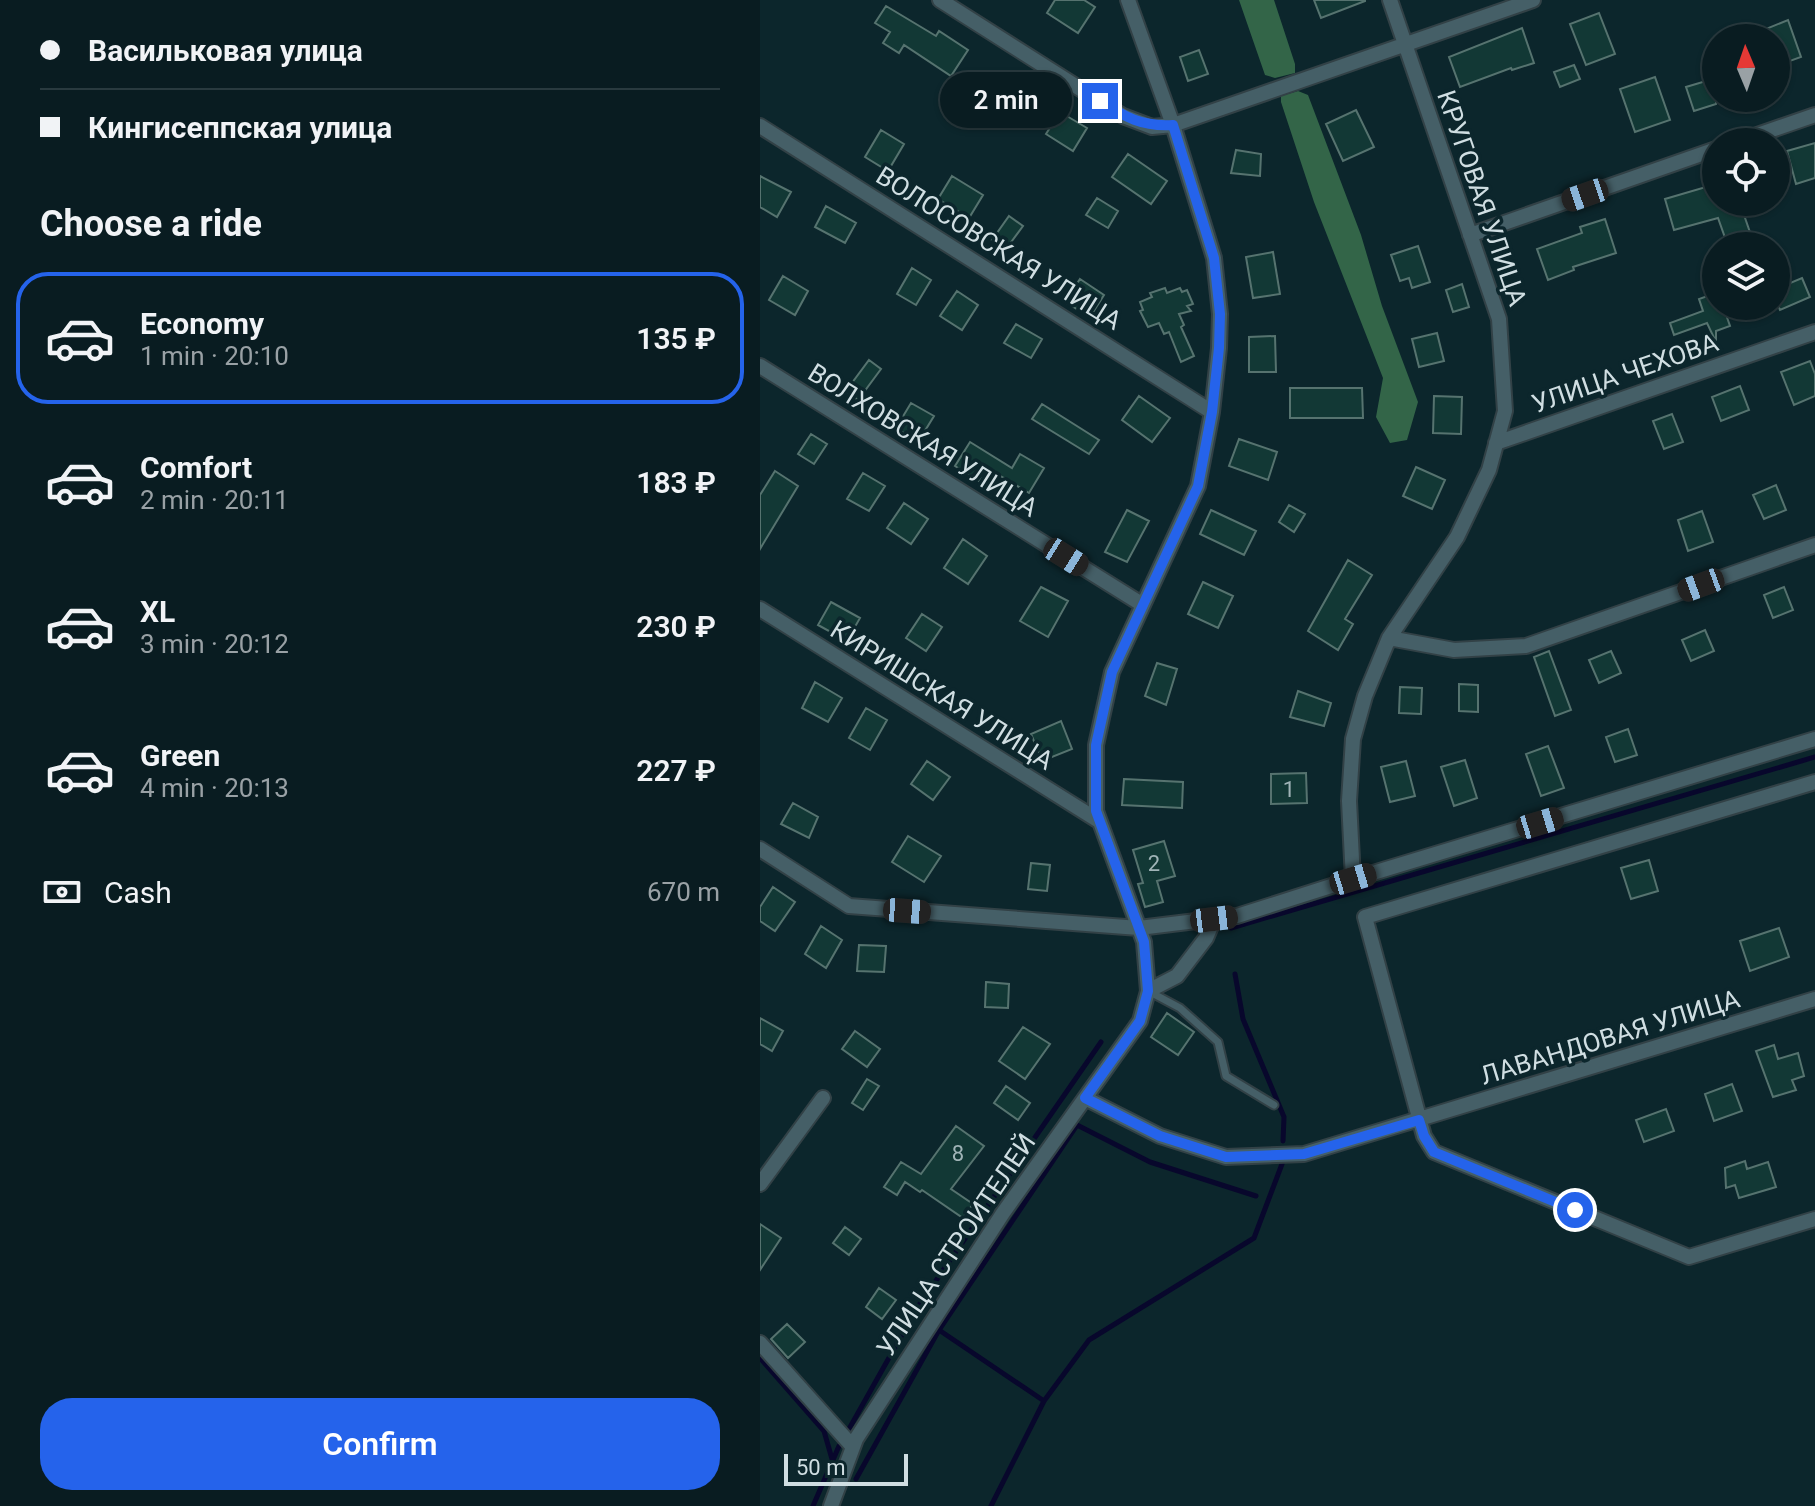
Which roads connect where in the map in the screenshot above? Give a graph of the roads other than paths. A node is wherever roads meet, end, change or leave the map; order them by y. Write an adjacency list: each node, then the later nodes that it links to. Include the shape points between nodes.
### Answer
1 (940, 0): 7 (street, via 1123,116 1152,127)
2 (1128, 0): 7 (street)
3 (1390, 0): 5 (street, КРУГОВАЯ УЛИЦА)
4 (1533, 0): 5 (street)
5 (1405, 45): 7 (street); 11 (street, КРУГОВАЯ УЛИЦА)
6 (1815, 115): 9 (street)
7 (1173, 125): 14 (street, via 1214,258 1220,314)
8 (760, 126): 14 (street, ВОЛОСОВСКАЯ УЛИЦА)
9 (1777, 128)
10 (1702, 154): 11 (street)
11 (1470, 235): 15 (street, КРУГОВАЯ УЛИЦА, via 1499,319 1505,411)
12 (1815, 332): 15 (street, УЛИЦА ЧЕХОВА)
13 (760, 366): 17 (street, ВОЛХОВСКАЯ УЛИЦА)
14 (1212, 412): 17 (street, via 1198,486)
15 (1496, 443): 19 (street, КРУГОВАЯ УЛИЦА, via 1457,537)
16 (1815, 545): 19 (street, via 1526,646 1454,650)
17 (1143, 605): 22 (street, via 1112,672 1096,745)
18 (760, 609): 22 (street, КИРИШСКАЯ УЛИЦА)
19 (1389, 638): 24 (street, КРУГОВАЯ УЛИЦА, via 1353,739)
20 (1815, 739): 24 (street)
21 (1815, 782): 32 (street, via 1365,917)
22 (1099, 821): 26 (street)
23 (760, 849): 26 (street, via 849,906)
24 (1353, 879): 25 (street)
25 (1214, 919): 26 (street); 27 (street, via 1177,976)
26 (1139, 928): 27 (street)
27 (1148, 991): 30 (street, УЛИЦА СТРОИТЕЛЕЙ, via 1140,1021); 31 (lane, via 1180,1008 1218,1042 1226,1076)
28 (1815, 999): 32 (street, ЛАВАНДОВАЯ УЛИЦА)
29 (823, 1098): 33 (street)
30 (1085, 1098): 32 (street, ЛАВАНДОВАЯ УЛИЦА, via 1160,1136 1226,1157 1304,1154); 36 (street, УЛИЦА СТРОИТЕЛЕЙ, via 1003,1213)
31 (1274, 1105)
32 (1419, 1120): 34 (street, via 1434,1152 1689,1257)
33 (760, 1184)
34 (1815, 1219)
35 (760, 1343): 36 (street)
36 (853, 1447): 37 (street, УЛИЦА СТРОИТЕЛЕЙ)
37 (831, 1506)

